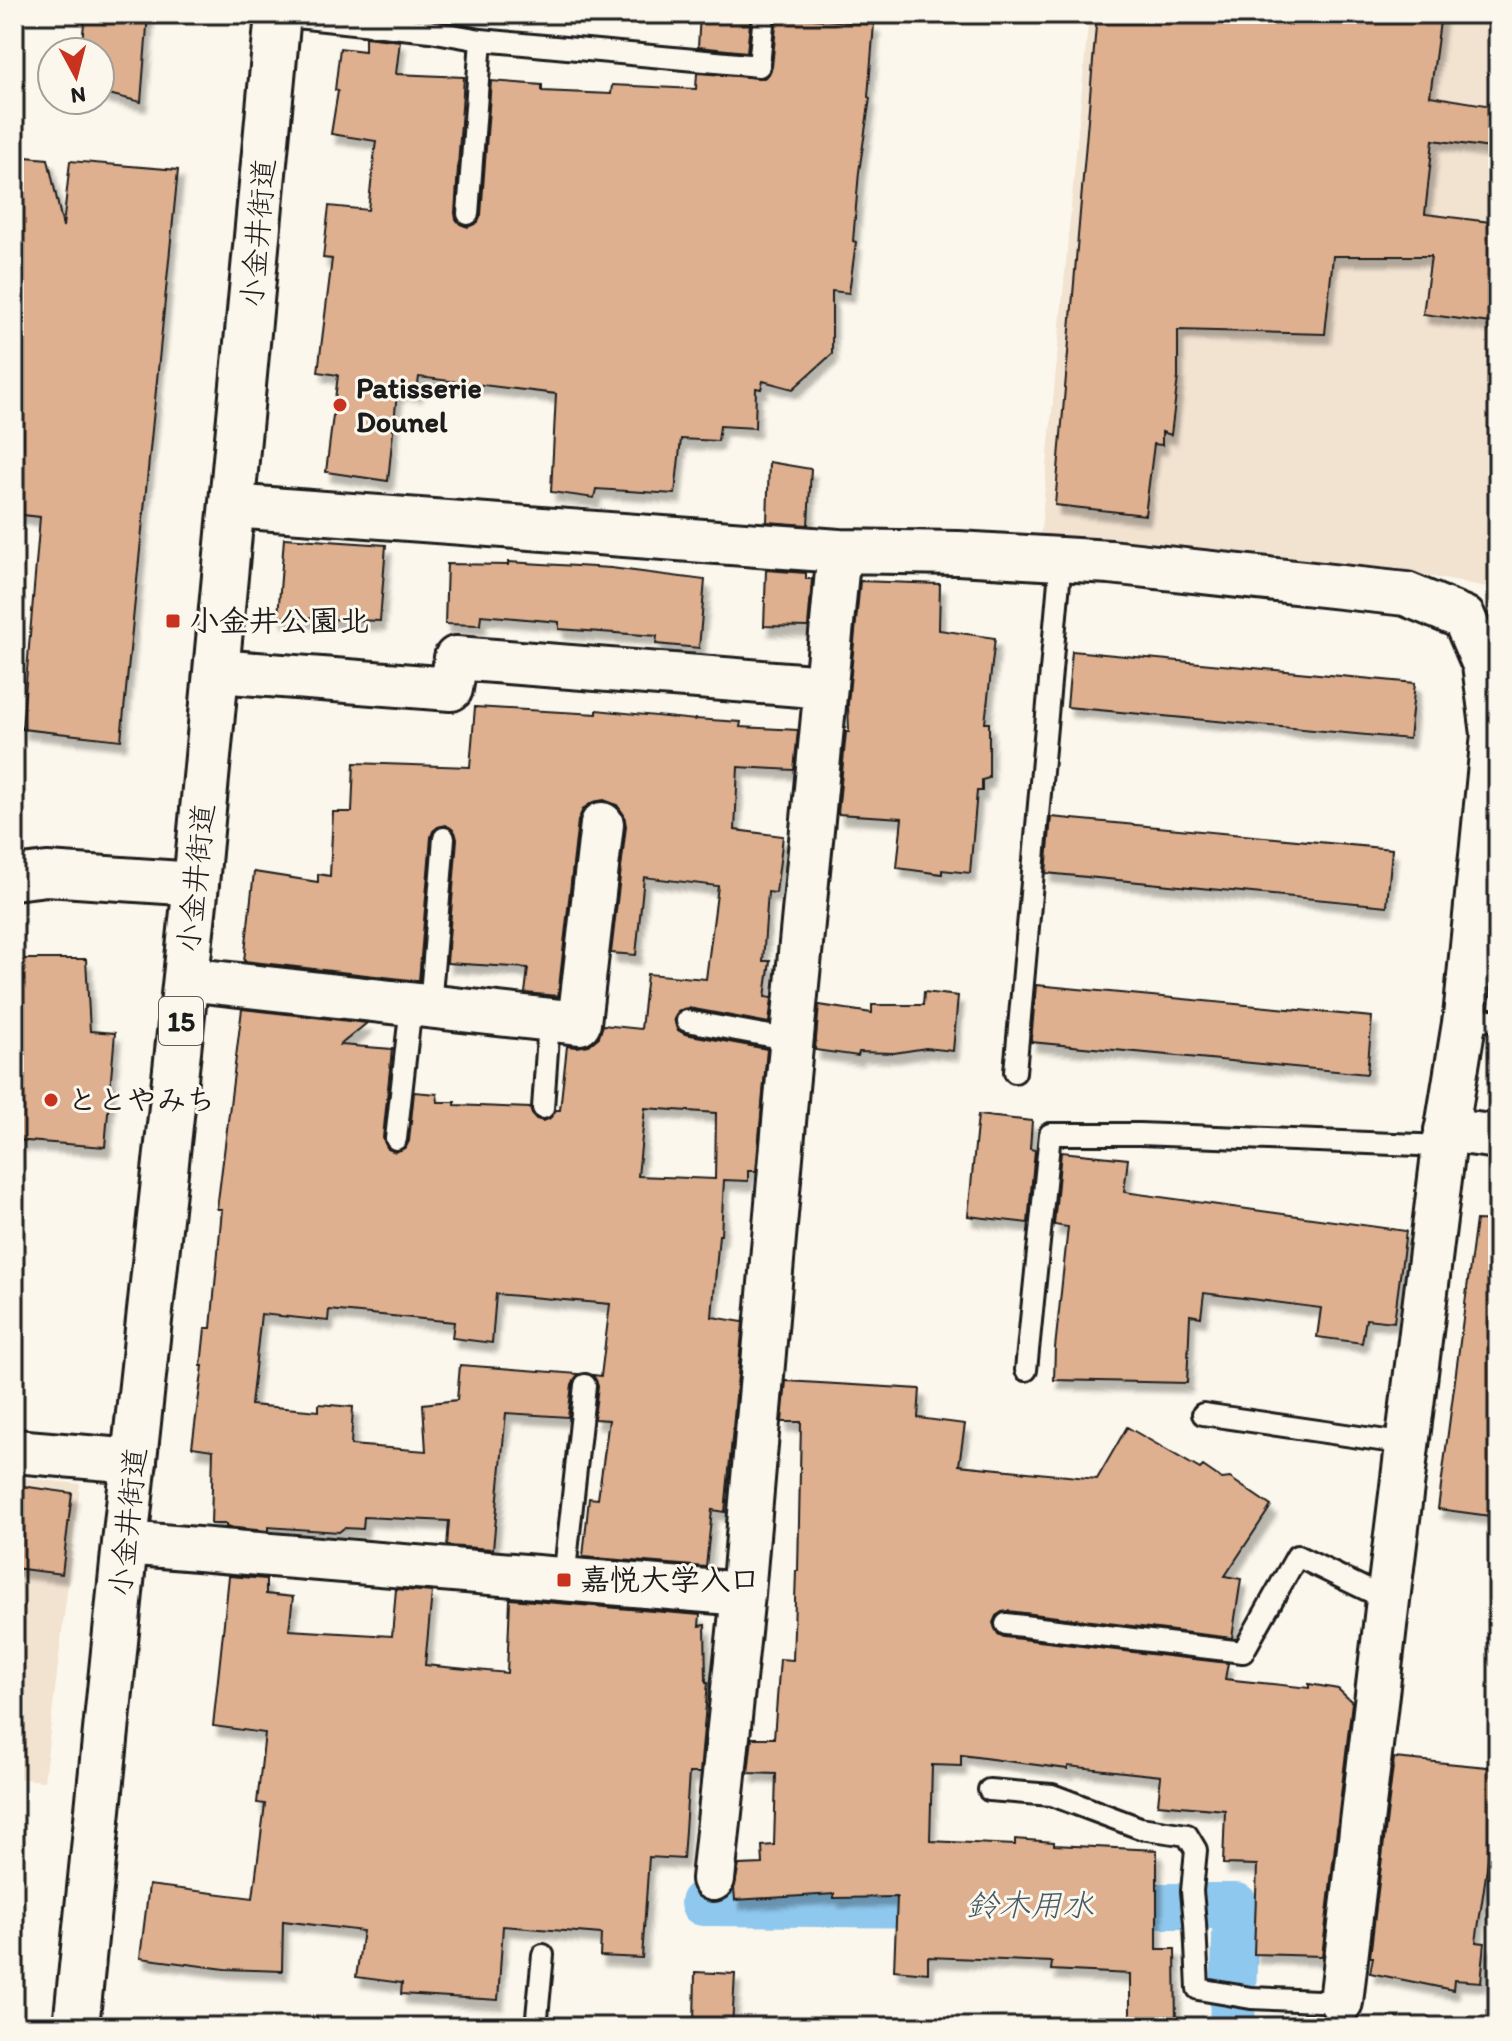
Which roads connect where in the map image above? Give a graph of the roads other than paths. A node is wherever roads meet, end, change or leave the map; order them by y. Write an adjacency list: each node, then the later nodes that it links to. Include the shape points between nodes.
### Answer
1 (764, 14): 4 (lane, via 759,66)
2 (278, 15): 3 (lane); 6 (main road, 小金井街道 / 15)
3 (431, 23): 4 (lane)
4 (481, 40): 5 (lane)
5 (468, 214)
6 (232, 506): 7 (street); 9 (main road, 小金井街道 / 15)
7 (839, 551): 8 (street); 10 (street)
8 (1061, 559): 11 (street, via 1406,594 1464,618 1484,665); 22 (lane)
9 (217, 671): 10 (street, via 451,689 456,658); 15 (main road, 小金井街道 / 15)
10 (826, 687): 21 (street)
11 (1495, 734): 18 (street)
12 (602, 824): 19 (street, via 579,1023)
13 (444, 838): 17 (lane)
14 (14, 878): 15 (street, via 47,874)
15 (196, 884): 16 (main road, 小金井街道 / 15)
16 (186, 979): 17 (street); 32 (main road, 小金井街道 / 15)
17 (420, 1006): 19 (street); 26 (lane)
18 (1481, 1019): 25 (street)
19 (549, 1021): 23 (lane)
20 (687, 1021): 21 (lane)
21 (792, 1040): 35 (street)
22 (1015, 1072)
23 (543, 1108)
24 (1498, 1137): 25 (street)
25 (1445, 1138): 27 (lane, via 1050,1134); 30 (street)
26 (396, 1139)
27 (1026, 1370)
28 (585, 1385): 34 (lane)
29 (1203, 1414): 30 (lane)
30 (1407, 1444): 36 (street)
31 (14, 1451): 32 (street)
32 (135, 1461): 33 (main road, 小金井街道 / 15)
33 (125, 1543): 34 (street); 42 (main road, 小金井街道 / 15)
34 (564, 1580): 35 (street)
35 (743, 1594): 39 (street)
36 (1388, 1600): 37 (lane, via 1297,1556 1243,1652); 41 (street)
37 (1006, 1624)
38 (989, 1790): 41 (lane, via 1052,1795 1140,1828 1187,1835 1196,1850 1192,1891 1198,1989)
39 (713, 1879)
40 (543, 1955): 43 (lane)
41 (1340, 2015)
42 (76, 2027)
43 (536, 2027)

